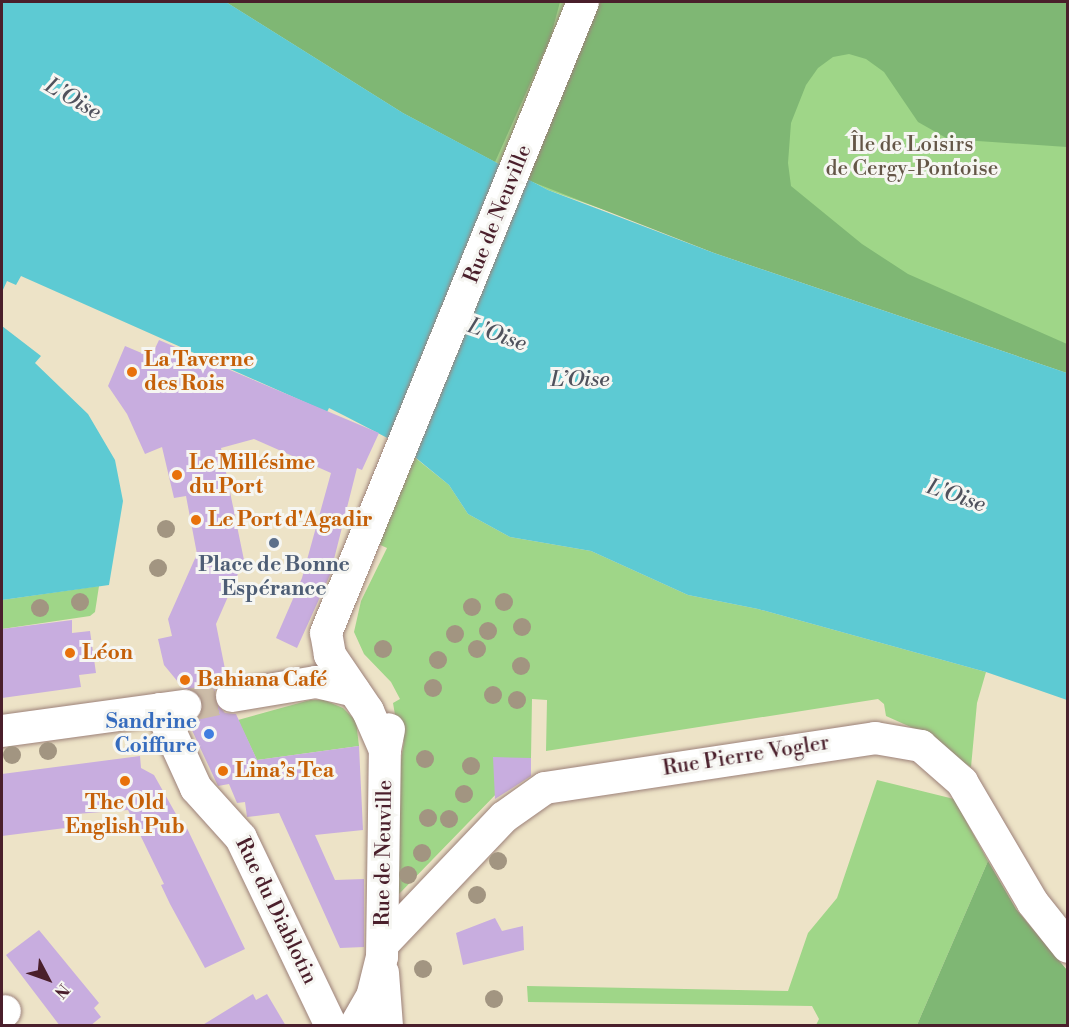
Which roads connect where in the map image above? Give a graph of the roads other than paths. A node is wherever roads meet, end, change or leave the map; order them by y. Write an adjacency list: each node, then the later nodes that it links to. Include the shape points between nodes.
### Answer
1 (583, 2): 2 (street, Rue de Neuville)
2 (344, 593): 3 (street, Rue de Neuville, via 329,624 326,643); 6 (street, Rue de Neuville, via 338,628 340,643 384,700 389,718)
3 (354, 691): 4 (street, via 316,682); 6 (street, Rue de Neuville, via 377,727)
4 (245, 694)
5 (2, 731): 9 (street, Rue du Diablotin, via 172,708 196,788 241,838)
6 (385, 750): 8 (street, Rue de Neuville)
7 (1068, 947): 8 (street, Rue Pierre Vogler, via 1033,903 962,782 921,746 875,738 545,788 504,817)
8 (382, 950): 10 (street, Rue de Neuville, via 372,997); 11 (street, Rue de Neuville)
9 (331, 1026)
10 (355, 1026)
11 (387, 1026)

